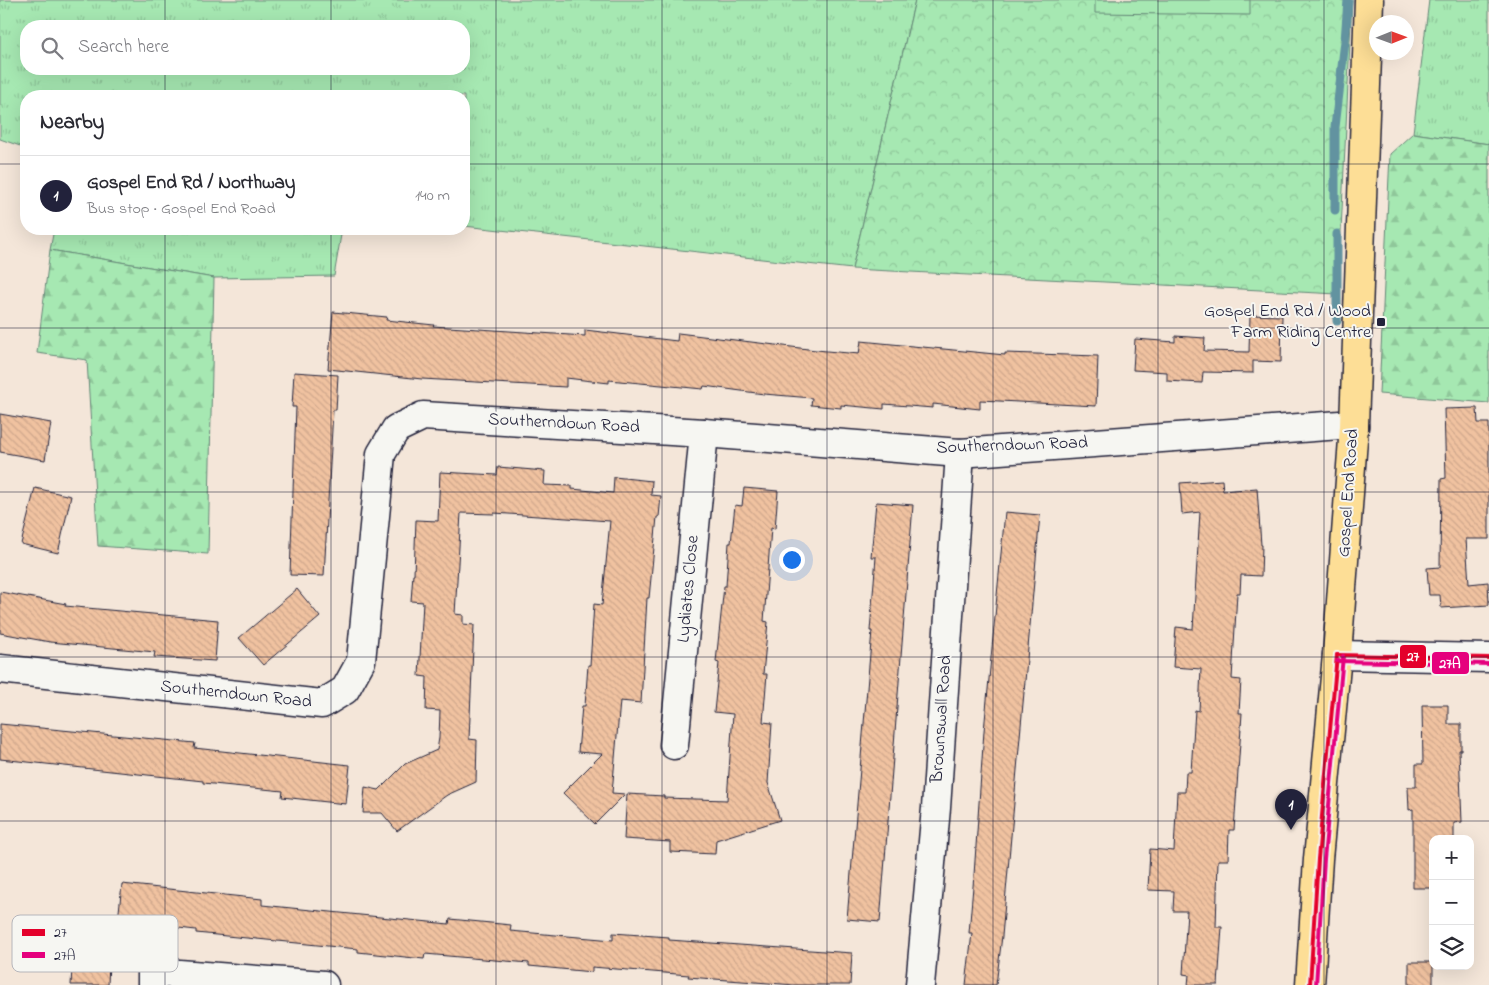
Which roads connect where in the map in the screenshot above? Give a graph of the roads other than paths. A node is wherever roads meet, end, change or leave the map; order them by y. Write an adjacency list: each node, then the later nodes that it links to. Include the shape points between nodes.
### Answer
1 (1369, 0): 2 (main road, Gospel End Road)
2 (1354, 426): 4 (street, Southerndown Road); 5 (main road, Gospel End Road)
3 (704, 433): 4 (street, Southerndown Road); 7 (street, Southerndown Road, via 423,416 396,429 381,454 361,661 345,690 322,704); 8 (street, Lydiates Close)
4 (960, 452): 11 (street, Brownswall Road, via 936,808)
5 (1337, 655): 6 (street); 12 (main road, Gospel End Road)
6 (1489, 658)
7 (0, 669)
8 (674, 745)
9 (153, 979): 10 (street)
10 (324, 985)
11 (920, 985)
12 (1310, 985)

